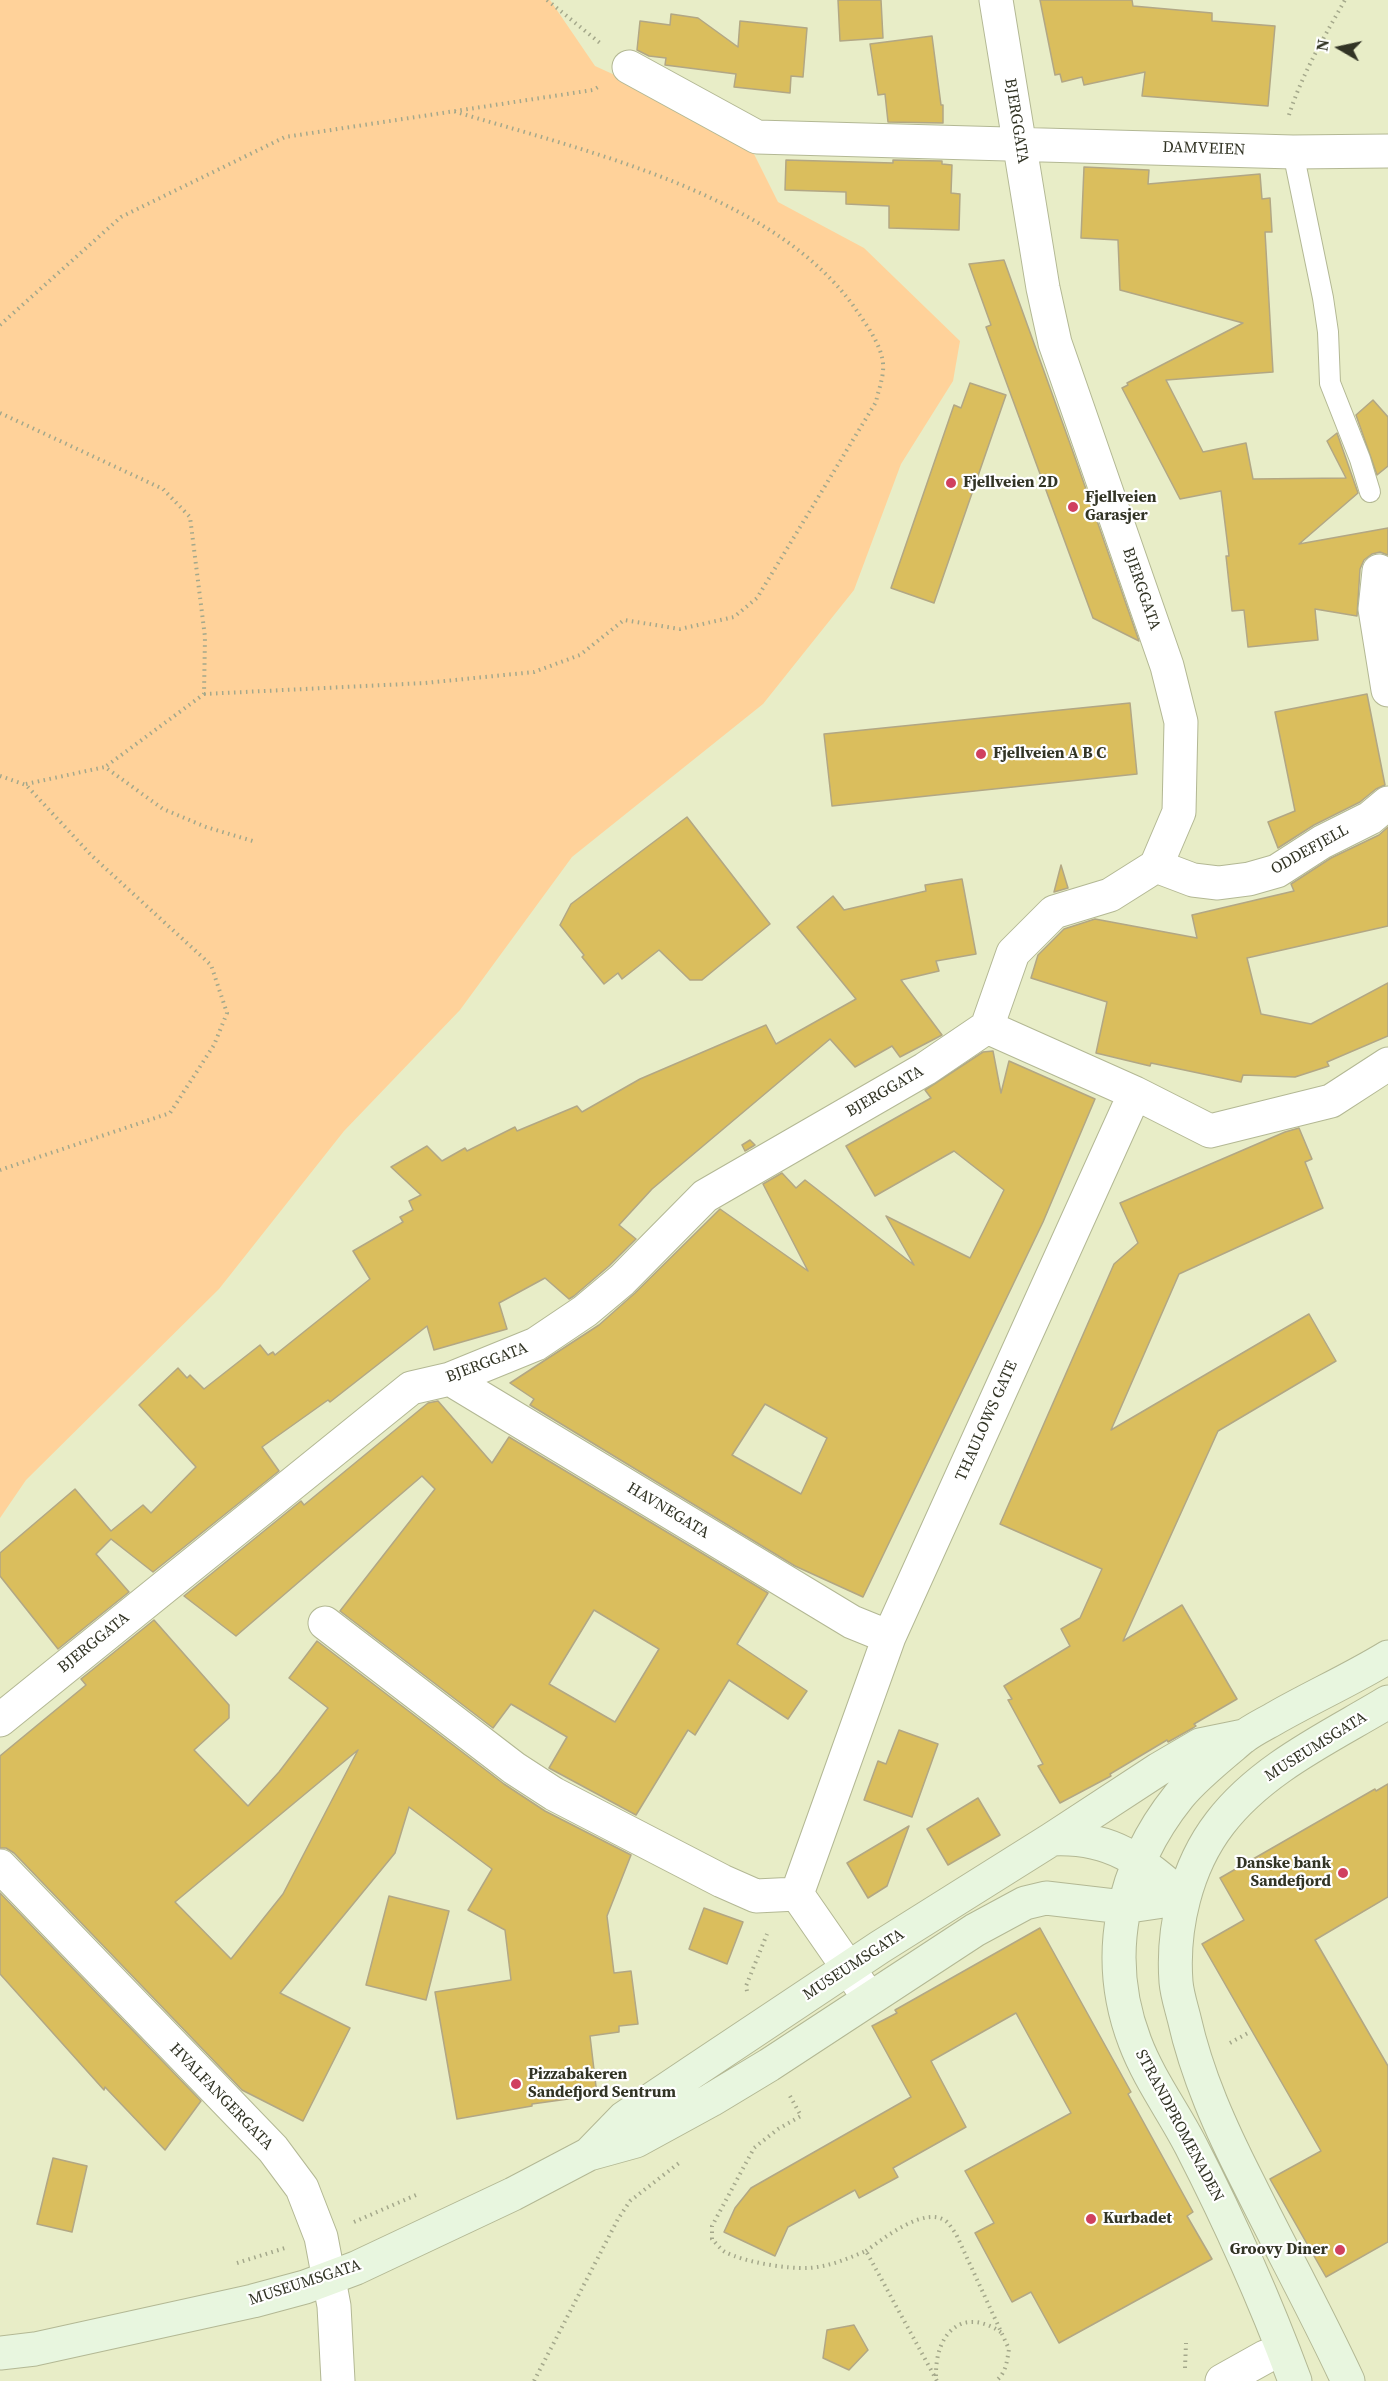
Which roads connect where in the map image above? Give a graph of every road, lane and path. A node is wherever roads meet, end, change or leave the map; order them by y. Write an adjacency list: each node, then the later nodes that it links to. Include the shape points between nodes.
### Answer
1 (547, 0): 4 (path)
2 (996, 0): 7 (street, BJERGGATA)
3 (1345, 0): 8 (path, via 1296,94)
4 (629, 67): 7 (street, DAMVEIEN, via 757,137)
5 (593, 90): 6 (path)
6 (453, 111): 10 (path, via 285,137 121,217); 15 (path, via 625,164 717,200 800,249 844,291 875,337 884,370 876,402 758,598 734,617 680,629 624,620 580,655 534,672 425,683)
7 (1020, 143): 8 (street, DAMVEIEN); 21 (street, BJERGGATA, via 1055,343 1167,666 1181,722 1179,812)
8 (1286, 151): 9 (street, DAMVEIEN); 12 (lane, via 1323,298 1330,383)
9 (1388, 151)
10 (0, 324)
11 (0, 413): 15 (path, via 163,489 190,518 205,637)
12 (1370, 492)
13 (1379, 571): 14 (street, via 1375,609)
14 (1388, 690)
15 (204, 694): 16 (path)
16 (105, 767): 18 (path); 20 (path, via 163,809 206,828)
17 (0, 776): 18 (path)
18 (26, 784): 25 (path, via 92,856 211,965 227,1012 214,1045 170,1113)
19 (1388, 803): 21 (street, ODDEFJELL, via 1370,818 1277,871 1249,879 1218,883 1193,880)
20 (256, 842)
21 (1156, 866): 22 (street, via 1110,894 1054,912 1013,952)
22 (987, 1027): 24 (street); 26 (street, BJERGGATA, via 925,1069 705,1196 622,1280 536,1344)
23 (1388, 1064): 24 (street, via 1331,1101 1210,1131)
24 (1135, 1093): 28 (street, THAULOWS GATE)
25 (0, 1170)
26 (450, 1379): 28 (street, HAVNEGATA, via 852,1622); 31 (street, BJERGGATA, via 411,1388)
27 (325, 1623): 36 (street, via 514,1768 554,1794 756,1896)
28 (889, 1637): 36 (street, THAULOWS GATE)
29 (1388, 1656): 32 (street)
30 (1388, 1702): 37 (street, MUSEUMSGATA, via 1268,1775 1243,1798 1220,1822 1202,1850)
31 (0, 1720)
32 (1244, 1736): 33 (street, MUSEUMSGATA, via 1200,1745); 34 (street, via 1181,1794)
33 (1052, 1839): 34 (street, via 1092,1841); 39 (street, MUSEUMSGATA)
34 (1139, 1860): 37 (street); 38 (street, STRANDPROMENADEN)
35 (0, 1866): 48 (street, HVALFANGERGATA, via 273,2149 302,2188 321,2237)
36 (797, 1894): 39 (street); 40 (path, via 777,1909 746,1986)
37 (1184, 1898): 38 (street, MUSEUMSGATA); 60 (street, STRANDPROMENADEN, via 1176,1944 1176,1984 1200,2078 1219,2126)
38 (1123, 1907): 41 (street, MUSEUMSGATA, via 1046,1898 1025,1903); 59 (street, STRANDPROMENADEN, via 1119,1940 1122,1994 1135,2041 1238,2239)
39 (849, 1968): 41 (street); 43 (street, MUSEUMSGATA, via 624,2118)
40 (748, 1998)
41 (869, 1998): 43 (street, MUSEUMSGATA, via 711,2100 636,2141)
42 (786, 2089): 47 (path, via 801,2116 754,2148 712,2226 712,2239 725,2251 779,2266 807,2268 838,2263)
43 (589, 2154): 48 (street, MUSEUMSGATA, via 502,2199)
44 (684, 2160): 56 (path, via 630,2201)
45 (417, 2194): 46 (path)
46 (345, 2226)
47 (866, 2252): 49 (path, via 915,2221 931,2217 946,2221 956,2234); 54 (path)
48 (330, 2278): 51 (street, MUSEUMSGATA, via 253,2301 35,2349); 55 (street, HVALFANGERGATA)
49 (1003, 2333): 54 (path, via 982,2323 957,2326 946,2334 938,2349); 57 (path, via 1009,2349 1007,2364)
50 (1186, 2343): 53 (path)
51 (0, 2353)
52 (1265, 2356): 58 (street)
53 (1185, 2372)
54 (936, 2380)
55 (338, 2381)
56 (534, 2381)
57 (996, 2381)
58 (1222, 2381)
59 (1296, 2381)
60 (1348, 2381)

